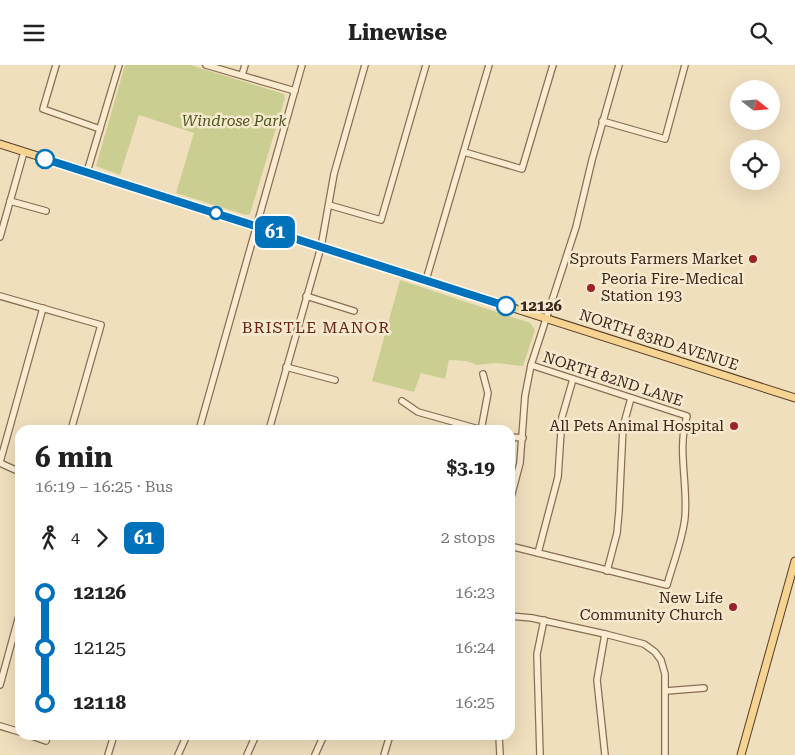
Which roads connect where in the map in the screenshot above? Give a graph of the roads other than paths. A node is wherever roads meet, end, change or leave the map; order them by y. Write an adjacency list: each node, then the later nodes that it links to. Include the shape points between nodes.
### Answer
1 (56, 65): 15 (street, via 44,109)
2 (119, 65): 15 (street)
3 (206, 65): 12 (street)
4 (245, 65): 12 (street)
5 (302, 65): 13 (street)
6 (365, 65): 21 (street, via 334,174)
7 (426, 65): 21 (street, via 381,219)
8 (489, 65): 18 (street)
9 (554, 65): 18 (street, via 522,169)
10 (619, 65): 14 (street)
11 (686, 65): 14 (street, via 665,139)
12 (242, 75): 13 (street)
13 (295, 91): 23 (street)
14 (602, 121): 31 (street, via 576,227)
15 (100, 129): 19 (street)
16 (0, 144): 17 (main road, NORTH 83RD AVENUE)
17 (24, 152): 19 (main road, NORTH 83RD AVENUE); 20 (street)
18 (464, 152): 26 (street)
19 (87, 172): 23 (main road, NORTH 83RD AVENUE)
20 (10, 201): 22 (street); 24 (street)
21 (329, 205): 25 (street)
22 (46, 211)
23 (255, 226): 25 (main road, NORTH 83RD AVENUE); 41 (street)
24 (0, 237)
25 (320, 247): 26 (main road, NORTH 83RD AVENUE); 28 (street)
26 (426, 280): 31 (main road, NORTH 83RD AVENUE)
27 (0, 295): 29 (street)
28 (306, 295): 30 (street); 33 (street)
29 (43, 308): 40 (street, via 101,325); 47 (street)
30 (354, 311)
31 (546, 319): 32 (street); 38 (main road, NORTH 83RD AVENUE)
32 (531, 365): 35 (street, NORTH 82ND LANE); 46 (street, via 525,395)
33 (286, 367): 36 (street); 42 (street)
34 (483, 374): 44 (street, via 488,393)
35 (573, 379): 37 (street, NORTH 82ND LANE); 51 (street, via 562,417 558,477)
36 (334, 380)
37 (631, 398): 53 (street, via 622,427 617,533); 53 (street, NORTH 82ND LANE, via 687,416 681,446 685,519 667,585)
38 (795, 399)
39 (402, 401): 43 (street, via 418,412)
40 (72, 425)
41 (200, 425)
42 (270, 425)
43 (464, 425)
44 (483, 425)
45 (515, 437): 46 (street)
46 (523, 438): 49 (street)
47 (0, 462): 48 (street)
48 (15, 470)
49 (515, 482)
50 (515, 547): 51 (street)
51 (538, 553): 53 (street)
52 (795, 561): 78 (main road)
53 (607, 571)
54 (515, 617): 55 (street)
55 (544, 620): 57 (street); 75 (street, via 537,654)
56 (15, 631): 58 (street)
57 (605, 634): 60 (street, via 644,644 661,660); 76 (street, via 597,680)
58 (0, 685)
59 (704, 688): 60 (street)
60 (666, 691): 77 (street)
61 (0, 726): 62 (street)
62 (15, 730)
63 (112, 740): 69 (street)
64 (185, 740): 70 (street)
65 (254, 740): 71 (street)
66 (322, 740): 72 (street)
67 (388, 740): 73 (street)
68 (499, 740): 74 (street)
69 (108, 755)
70 (178, 755)
71 (247, 755)
72 (315, 755)
73 (384, 755)
74 (500, 755)
75 (540, 755)
76 (605, 755)
77 (665, 755)
78 (741, 755)

